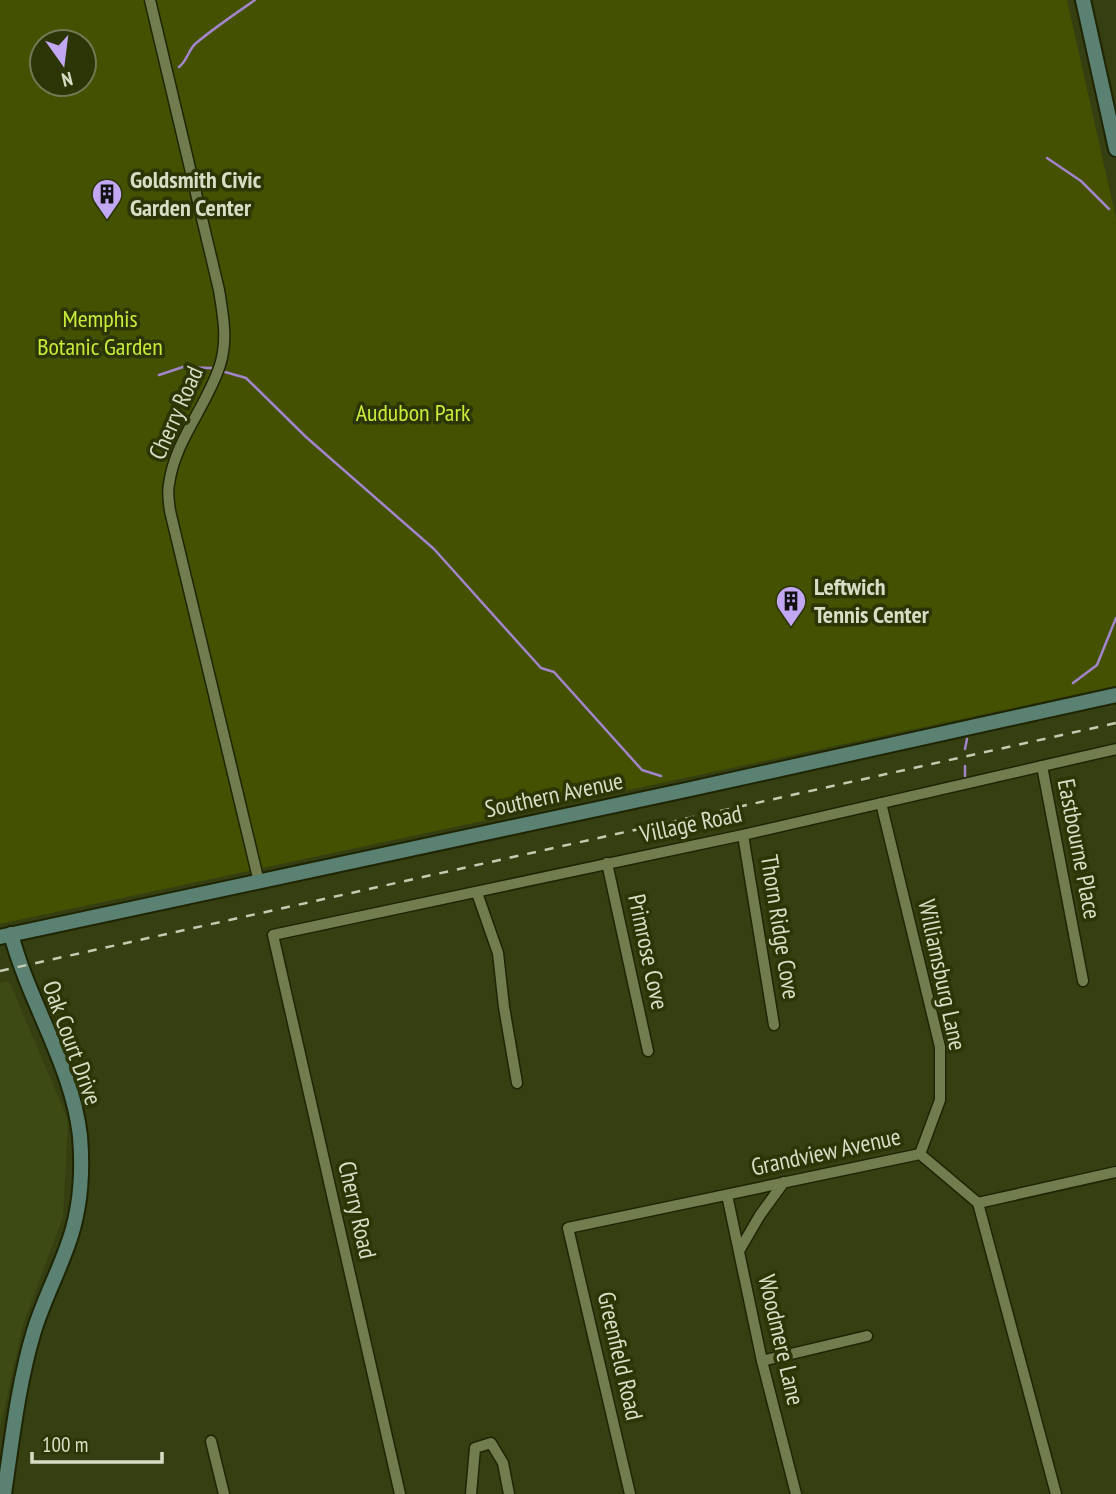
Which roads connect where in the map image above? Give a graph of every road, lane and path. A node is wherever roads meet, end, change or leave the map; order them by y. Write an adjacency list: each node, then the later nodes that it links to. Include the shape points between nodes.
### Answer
1 (150, 0): 10 (street, Cherry Road, via 225,330 213,384 184,436 169,485 170,511)
2 (1083, 0): 3 (street)
3 (1116, 149)
4 (1116, 695): 10 (street, Southern Avenue)
5 (1116, 749): 6 (street, Village Road)
6 (1042, 766): 7 (street, Village Road); 14 (street, Eastbourne Place)
7 (881, 803): 8 (street, Village Road); 18 (street, Williamsburg Lane, via 940,1047 940,1100)
8 (743, 835): 9 (street, Village Road); 15 (street, Thorn Ridge Cove)
9 (607, 863): 11 (street, Village Road); 16 (street, Primrose Cove)
10 (259, 882): 13 (street, Southern Avenue)
11 (477, 893): 12 (street, Village Road); 17 (street, via 498,953)
12 (273, 935): 30 (street, Cherry Road)
13 (6, 936): 28 (street, Oak Court Drive, via 74,1104 80,1138 80,1188 68,1244 37,1322 22,1378)
14 (1083, 981)
15 (774, 1025)
16 (648, 1051)
17 (517, 1083)
18 (920, 1154): 20 (street, Grandview Avenue); 22 (street, Grandview Avenue)
19 (1116, 1172): 22 (street)
20 (784, 1182): 21 (street, Grandview Avenue); 24 (street)
21 (727, 1195): 23 (street, Grandview Avenue); 24 (street, Woodmere Lane)
22 (978, 1203): 35 (street)
23 (568, 1228): 33 (street, Greenfield Road)
24 (739, 1251): 26 (street, Woodmere Lane)
25 (867, 1336): 26 (street)
26 (762, 1360): 34 (street, Woodmere Lane)
27 (211, 1441): 29 (street)
28 (4, 1494)
29 (224, 1494)
30 (400, 1494)
31 (471, 1494): 32 (street, via 475,1448 491,1443 503,1463)
32 (509, 1494)
33 (630, 1494)
34 (796, 1494)
35 (1056, 1494)

